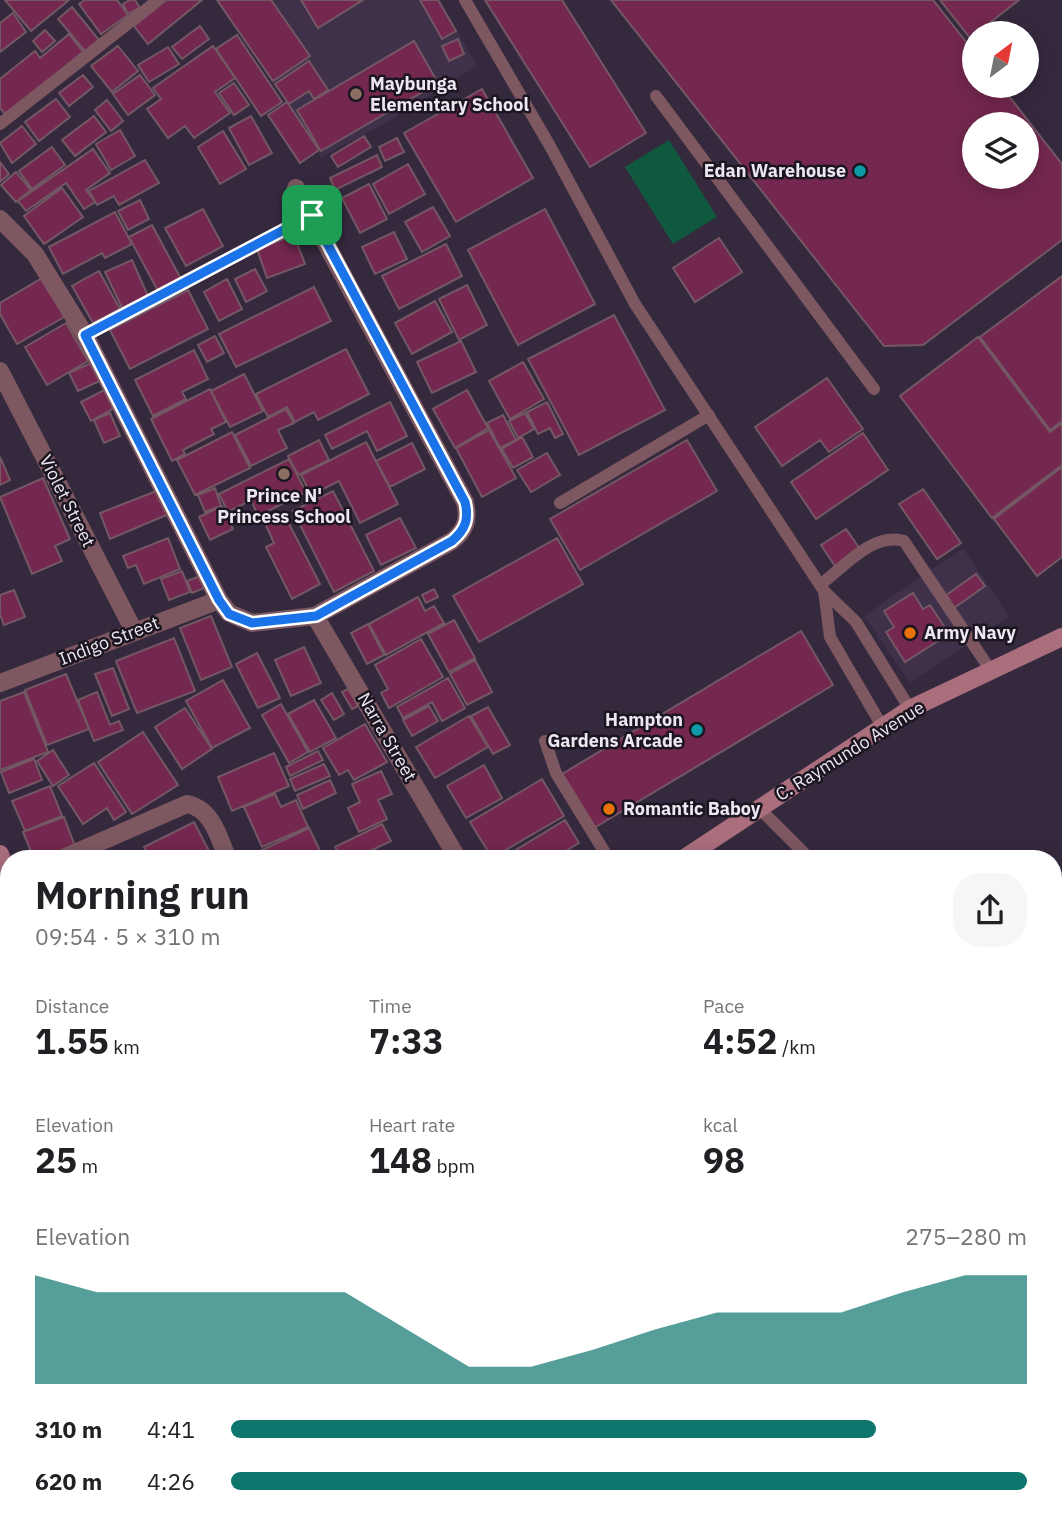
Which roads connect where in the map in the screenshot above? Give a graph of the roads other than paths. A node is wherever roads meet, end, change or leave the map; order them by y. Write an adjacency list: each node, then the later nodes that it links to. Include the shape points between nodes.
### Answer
1 (158, 0): 4 (lane)
2 (465, 0): 11 (lane, via 551,146 635,304)
3 (656, 96): 10 (lane)
4 (0, 124)
5 (296, 188): 6 (street)
6 (312, 215): 8 (lane); 15 (street, via 468,513 466,524 452,541)
7 (0, 219): 8 (street, via 35,254)
8 (85, 335): 14 (street)
9 (0, 371): 16 (street, Violet Street)
10 (874, 388)
11 (709, 415): 12 (lane); 13 (lane)
12 (560, 503)
13 (823, 587): 18 (lane, via 878,540 904,541); 20 (lane, via 856,622); 21 (lane, via 830,637)
14 (224, 607): 15 (street, via 252,623); 16 (street, Indigo Street)
15 (316, 616): 26 (street, Narra Street)
16 (134, 631): 19 (street, Indigo Street)
17 (1062, 637): 18 (main road, C. Raymundo Avenue)
18 (991, 671): 20 (main road, C. Raymundo Avenue)
19 (0, 682)
20 (910, 709): 21 (main road, C. Raymundo Avenue)
21 (882, 726): 23 (main road, C. Raymundo Avenue)
22 (545, 741): 27 (lane, via 556,773)
23 (759, 808): 28 (main road, C. Raymundo Avenue); 29 (lane)
24 (82, 850): 25 (street, via 187,804 196,806 211,821)
25 (224, 850)
26 (453, 850)
27 (603, 850)
28 (696, 850)
29 (801, 850)

